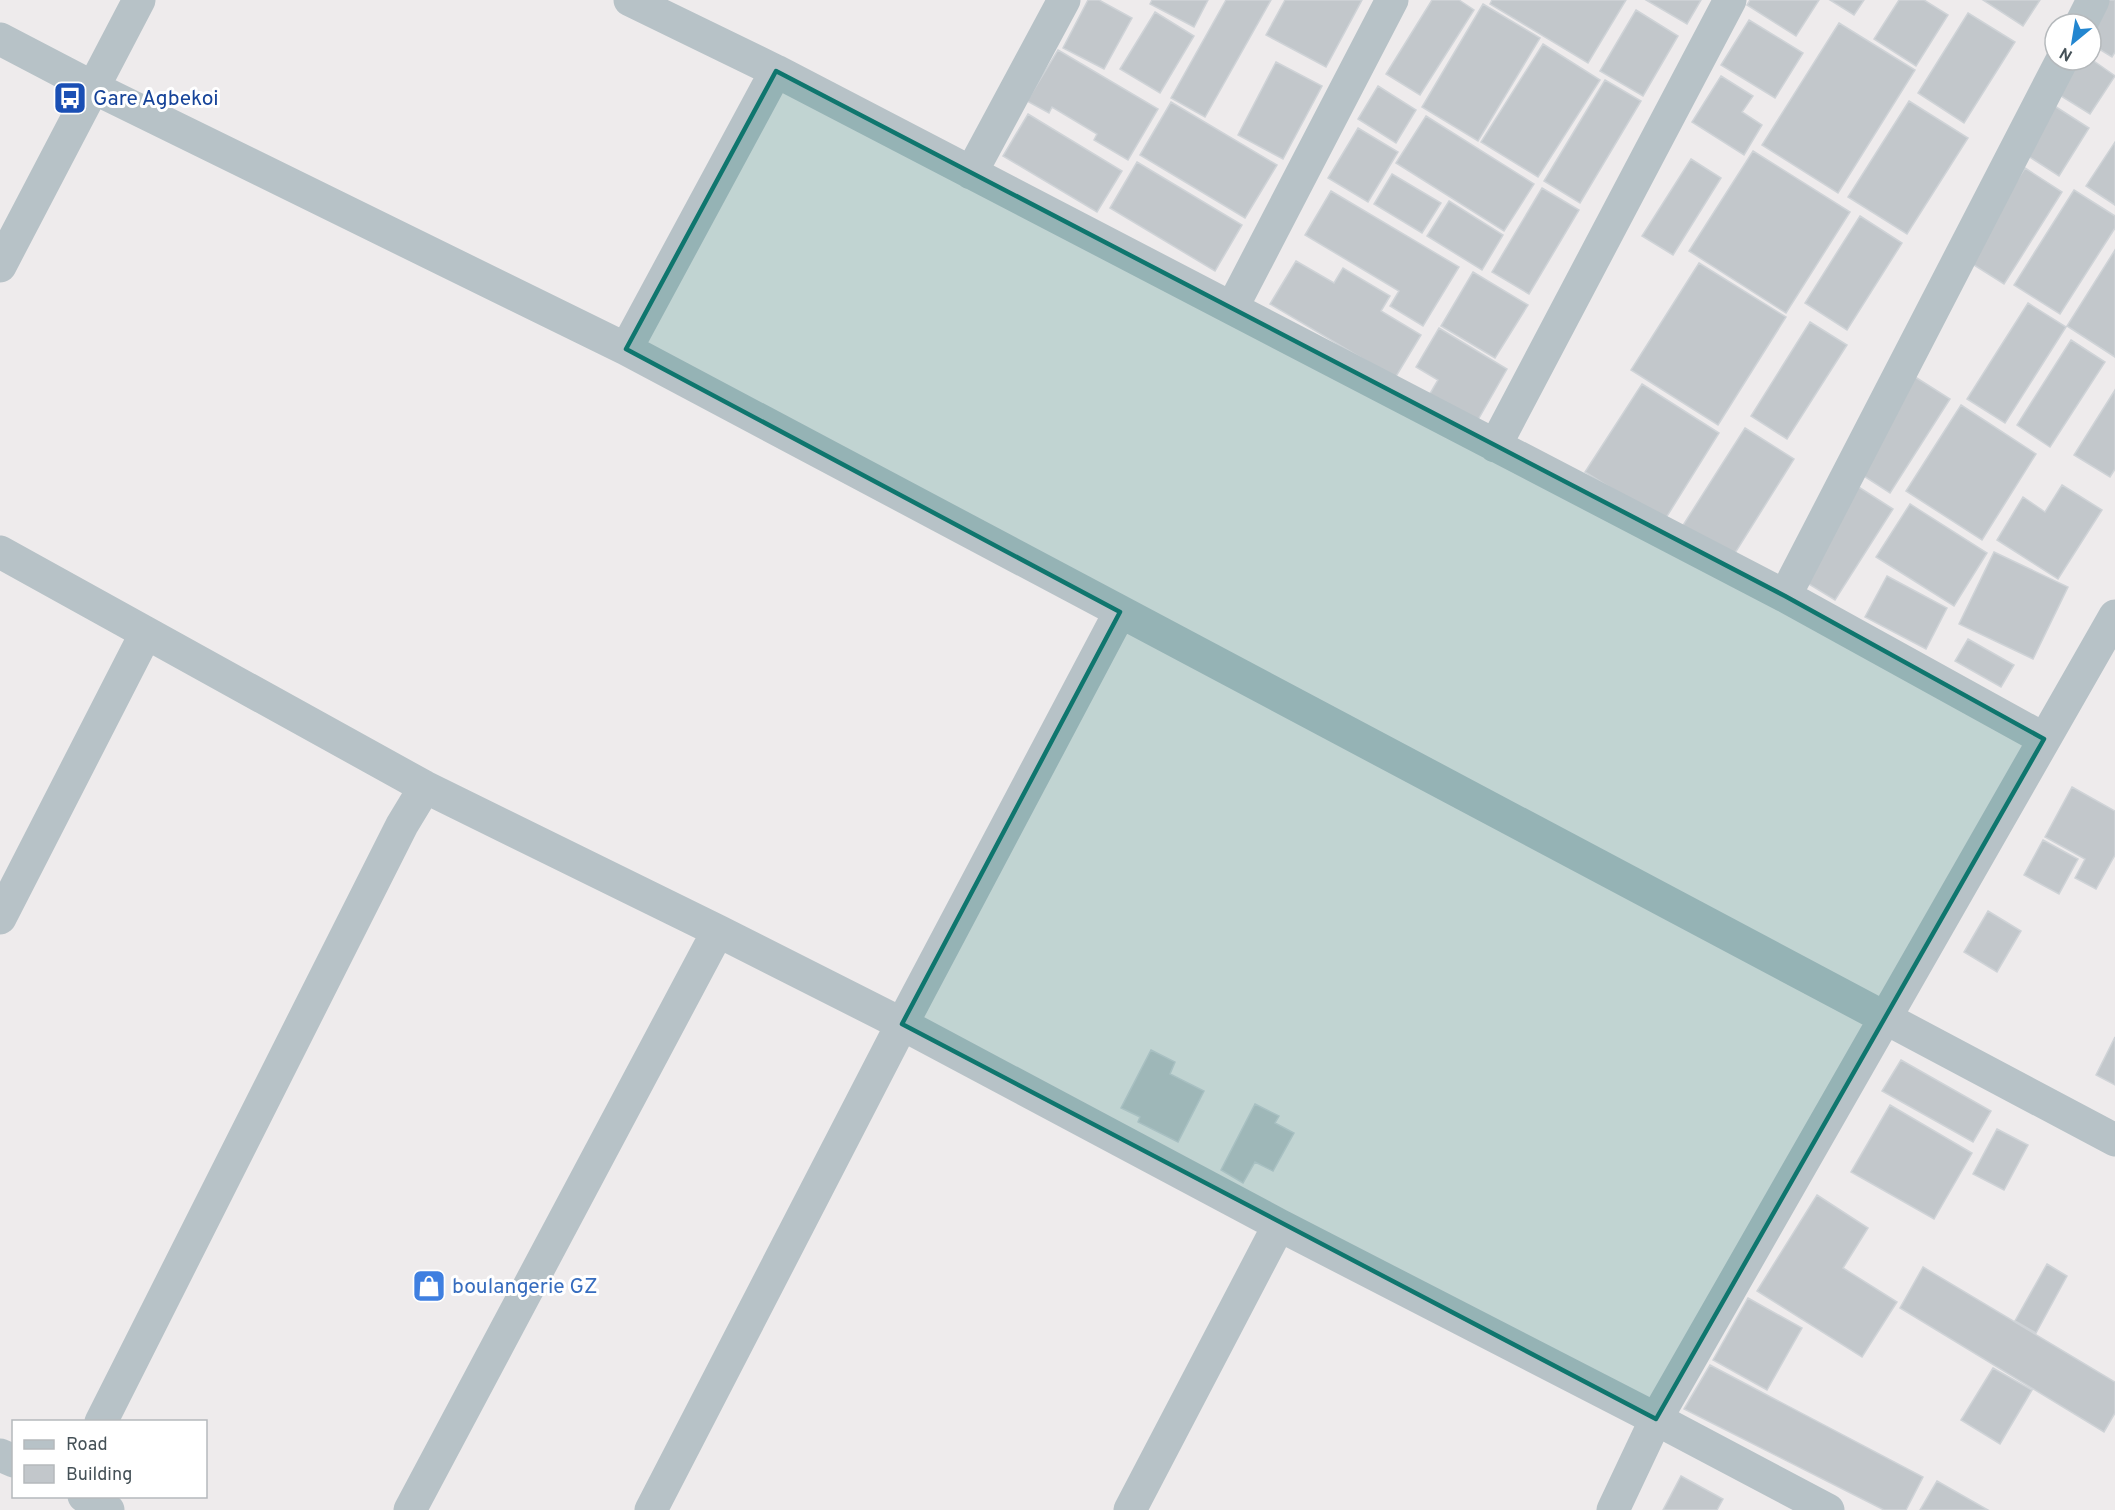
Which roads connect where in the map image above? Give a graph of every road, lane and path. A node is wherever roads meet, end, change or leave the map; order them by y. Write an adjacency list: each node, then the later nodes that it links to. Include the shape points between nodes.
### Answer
1 (139, 0): 9 (street)
2 (632, 0): 7 (street)
3 (1064, 0): 10 (street)
4 (1392, 0): 12 (street)
5 (1730, 0): 14 (street)
6 (0, 39): 9 (street)
7 (776, 71): 10 (street); 13 (street)
8 (2056, 72): 16 (street)
9 (94, 88): 11 (street); 13 (street)
10 (971, 173): 12 (street)
11 (0, 266)
12 (1232, 308): 14 (street)
13 (626, 349): 17 (street)
14 (1495, 446): 16 (street)
15 (0, 552): 19 (street)
16 (1785, 597): 20 (street)
17 (1120, 612): 24 (street); 25 (street)
18 (2113, 623): 20 (street)
19 (146, 633): 21 (street); 22 (street)
20 (2044, 739): 24 (street)
21 (425, 787): 23 (street); 29 (street, via 402,825)
22 (0, 918)
23 (718, 931): 25 (street); 32 (street)
24 (1884, 1019): 26 (street); 28 (street)
25 (902, 1024): 27 (street); 33 (street)
26 (2115, 1140)
27 (1279, 1225): 28 (street); 34 (street)
28 (1656, 1419): 35 (street); 36 (street)
29 (103, 1420)
30 (86, 1498): 31 (street)
31 (108, 1510)
32 (410, 1510)
33 (651, 1510)
34 (1130, 1510)
35 (1613, 1510)
36 (1828, 1510)

